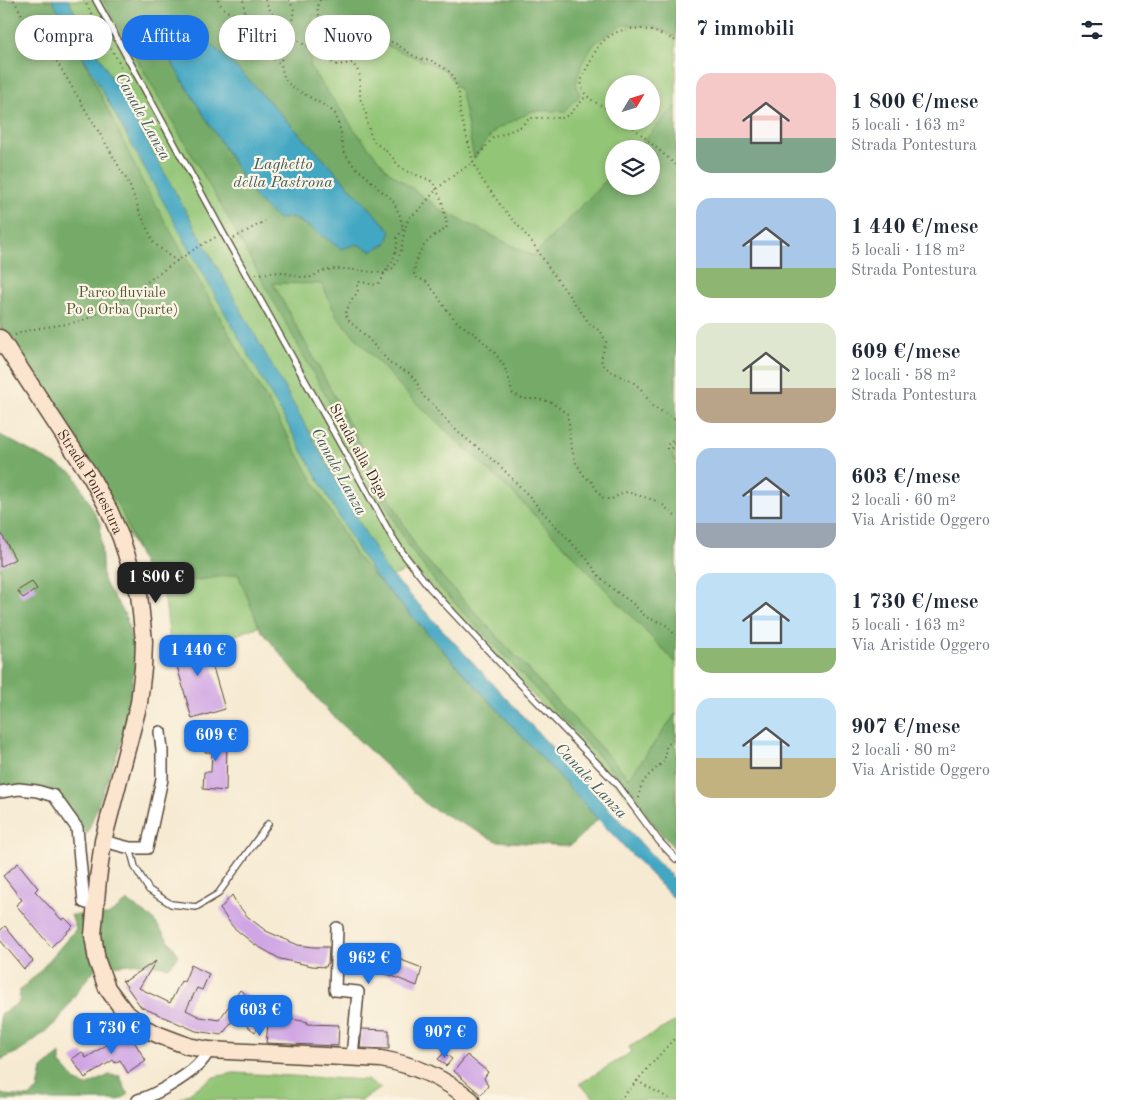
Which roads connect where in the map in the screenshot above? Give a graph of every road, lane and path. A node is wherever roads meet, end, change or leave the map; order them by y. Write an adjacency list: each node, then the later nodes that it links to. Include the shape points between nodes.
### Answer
1 (14, 0): 24 (path, via 48,48 106,144 154,242)
2 (84, 0): 14 (path)
3 (96, 0): 23 (lane, Strada alla Diga)
4 (218, 0): 5 (path, via 224,10 236,15 245,13)
5 (243, 0)
6 (265, 0): 9 (path)
7 (289, 0): 20 (path, via 294,10 293,36 331,62 338,65 352,63 357,69 360,98 373,141 397,164 430,180)
8 (320, 0): 18 (path, via 317,7 319,15 332,26 372,32 452,74)
9 (272, 15)
10 (676, 41): 15 (path, via 654,31 636,28 611,35 598,48 582,77 583,92)
11 (275, 60): 13 (path)
12 (281, 60): 13 (path)
13 (281, 65): 25 (path, via 288,83 335,114 344,152 354,166 392,199 403,229 397,238 393,260)
14 (122, 68)
15 (587, 95): 16 (path); 18 (path, via 563,118 530,118 520,127 493,138)
16 (605, 107)
17 (637, 130): 19 (path)
18 (474, 162): 20 (path); 28 (path, via 490,192 532,242 590,324 602,332 606,342 601,360 605,367 633,382 652,406)
19 (676, 166)
20 (436, 190): 25 (path, via 410,217 397,262); 31 (path, via 442,201 446,229 419,253 414,275 426,282 458,324 475,334 495,353 504,366 512,393 524,399 552,402 567,414 576,463 601,496 612,499 628,492 662,504)
21 (265, 221): 23 (path)
22 (216, 236): 24 (path)
23 (228, 242): 26 (lane, Strada alla Diga)
24 (177, 261): 27 (path, via 92,317 26,330)
25 (384, 273): 26 (path, via 333,269 309,278 281,272); 32 (path, via 378,284 372,286 360,282 357,286 358,292 345,314 350,322 391,364 409,373 425,398 459,433 506,472 598,575 646,618 665,624)
26 (246, 275): 36 (lane, Strada alla Diga, via 402,552 430,588 617,784)
27 (1, 340): 38 (main road, Strada Pontestura, via 91,477 120,538 139,594 144,641 139,703)
28 (676, 422)
29 (676, 437): 30 (path, via 667,449)
30 (676, 441)
31 (676, 517)
32 (676, 636)
33 (160, 732): 39 (street, via 162,779 147,848)
34 (676, 734): 36 (path, via 666,750 665,760 643,781)
35 (0, 792): 41 (street, via 19,789 54,796 77,828 84,902)
36 (638, 813): 40 (lane, Strada alla Diga)
37 (268, 824): 39 (lane, via 218,894 196,906 172,904 149,890 135,867)
38 (103, 841): 39 (street); 41 (main road, Strada Pontestura)
39 (130, 848)
40 (676, 859)
41 (96, 906): 44 (main road, Strada Pontestura, via 93,935 97,961 115,1001 146,1029 173,1042)
42 (337, 928): 45 (street, via 335,990 358,992)
43 (676, 1038): 46 (path)
44 (209, 1050): 45 (main road, Strada Pontestura); 47 (street, via 196,1067 166,1088)
45 (352, 1057): 48 (main road, Strada Pontestura, via 381,1058 422,1069)
46 (637, 1080): 49 (path); 50 (path)
47 (138, 1100)
48 (471, 1100)
49 (620, 1100)
50 (672, 1100)

